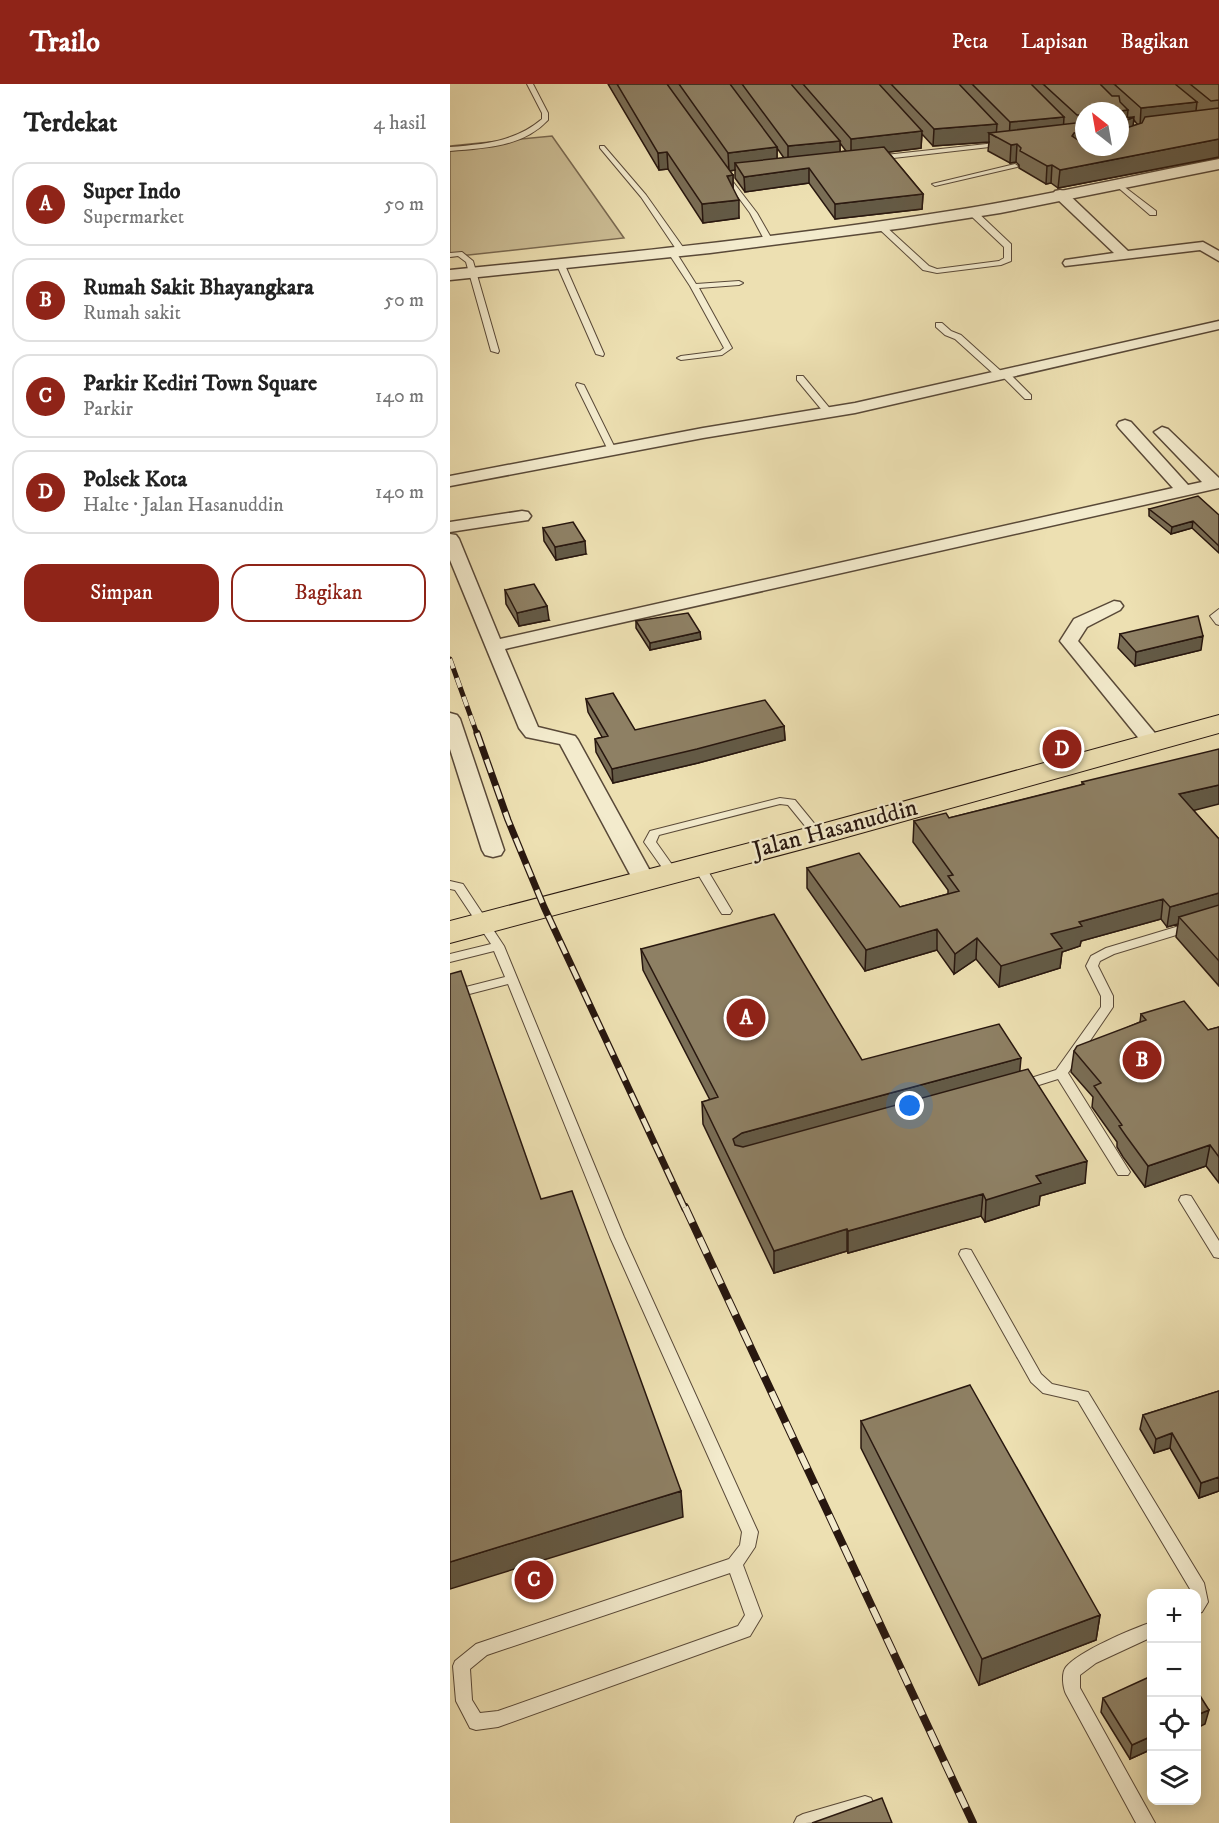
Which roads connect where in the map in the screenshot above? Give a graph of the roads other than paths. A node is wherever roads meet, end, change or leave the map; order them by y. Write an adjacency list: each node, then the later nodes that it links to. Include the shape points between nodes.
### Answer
1 (530, 84): 7 (lane, via 545,113 545,120 537,128 508,142)
2 (998, 135): 5 (lane)
3 (1017, 143): 5 (lane)
4 (924, 144): 8 (lane)
5 (1006, 144): 8 (lane)
6 (602, 147): 22 (lane, via 644,196)
7 (450, 149)
8 (932, 152): 9 (lane)
9 (872, 159)
10 (1219, 164): 15 (street)
11 (719, 166): 14 (lane)
12 (1015, 166): 16 (lane)
13 (735, 174): 14 (lane)
14 (725, 175): 21 (lane)
15 (1116, 183): 17 (street); 19 (lane)
16 (935, 184)
17 (1060, 194): 18 (street); 24 (street)
18 (972, 212): 20 (street); 20 (lane, via 1008,246 1008,259 937,271 927,268)
19 (1153, 213)
20 (880, 226): 21 (street)
21 (769, 241): 22 (street)
22 (676, 251): 26 (street); 31 (lane)
23 (450, 255): 28 (lane, via 465,256)
24 (1125, 256): 25 (street, via 1203,246); 27 (street)
25 (1219, 256)
26 (560, 263): 28 (street); 35 (lane)
27 (1071, 263)
28 (471, 273): 29 (street); 34 (lane)
29 (450, 275)
30 (739, 283): 31 (lane)
31 (694, 286): 36 (lane, via 728,348 722,353)
32 (939, 325): 37 (lane)
33 (1219, 325): 37 (street)
34 (495, 351)
35 (600, 354)
36 (681, 358)
37 (1002, 375): 40 (lane); 41 (street)
38 (801, 378): 41 (lane)
39 (580, 385): 44 (lane)
40 (1028, 397)
41 (829, 413): 44 (street)
42 (1125, 425): 47 (street)
43 (1162, 432): 46 (street)
44 (612, 450): 45 (street)
45 (450, 481)
46 (1216, 483): 47 (street)
47 (1184, 490): 54 (street)
48 (522, 516): 49 (street)
49 (450, 527)
50 (450, 539): 54 (street)
51 (1114, 606): 57 (street, via 1082,622 1070,634 1069,641)
52 (1219, 612): 53 (lane, via 1215,616)
53 (1219, 622)
54 (494, 646): 60 (street, via 529,728 533,733 568,740)
55 (450, 719): 59 (street)
56 (1219, 724): 57 (main road, Jalan Hasanuddin)
57 (1152, 742): 58 (main road, Jalan Hasanuddin)
58 (818, 835): 60 (main road, Jalan Hasanuddin); 60 (lane, via 791,802 780,801 654,833 650,842)
59 (493, 850)
60 (672, 873): 62 (lane); 65 (main road, Jalan Hasanuddin)
61 (450, 885): 65 (lane, via 459,887)
62 (726, 911)
63 (1219, 918): 69 (lane, via 1095,959 1093,972 1109,1000 1107,1007)
64 (450, 932): 65 (main road, Jalan Hasanuddin)
65 (492, 934): 66 (lane); 67 (lane)
66 (450, 958)
67 (512, 979): 68 (lane); 75 (lane, via 617,1237 750,1532 747,1547)
68 (450, 995)
69 (1061, 1073): 70 (lane); 71 (lane)
70 (1006, 1090)
71 (1122, 1172)
72 (1186, 1200): 73 (lane)
73 (1219, 1253)
74 (966, 1254): 76 (lane, via 1036,1378 1048,1389 1083,1396)
75 (735, 1564): 75 (lane, via 482,1649 461,1666 464,1701 476,1722 498,1719 744,1631 754,1616)
76 (1198, 1589)
77 (1147, 1631): 80 (lane, via 1090,1658 1072,1672 1072,1689)
78 (866, 1804): 79 (lane)
79 (803, 1823)
80 (1146, 1823)

